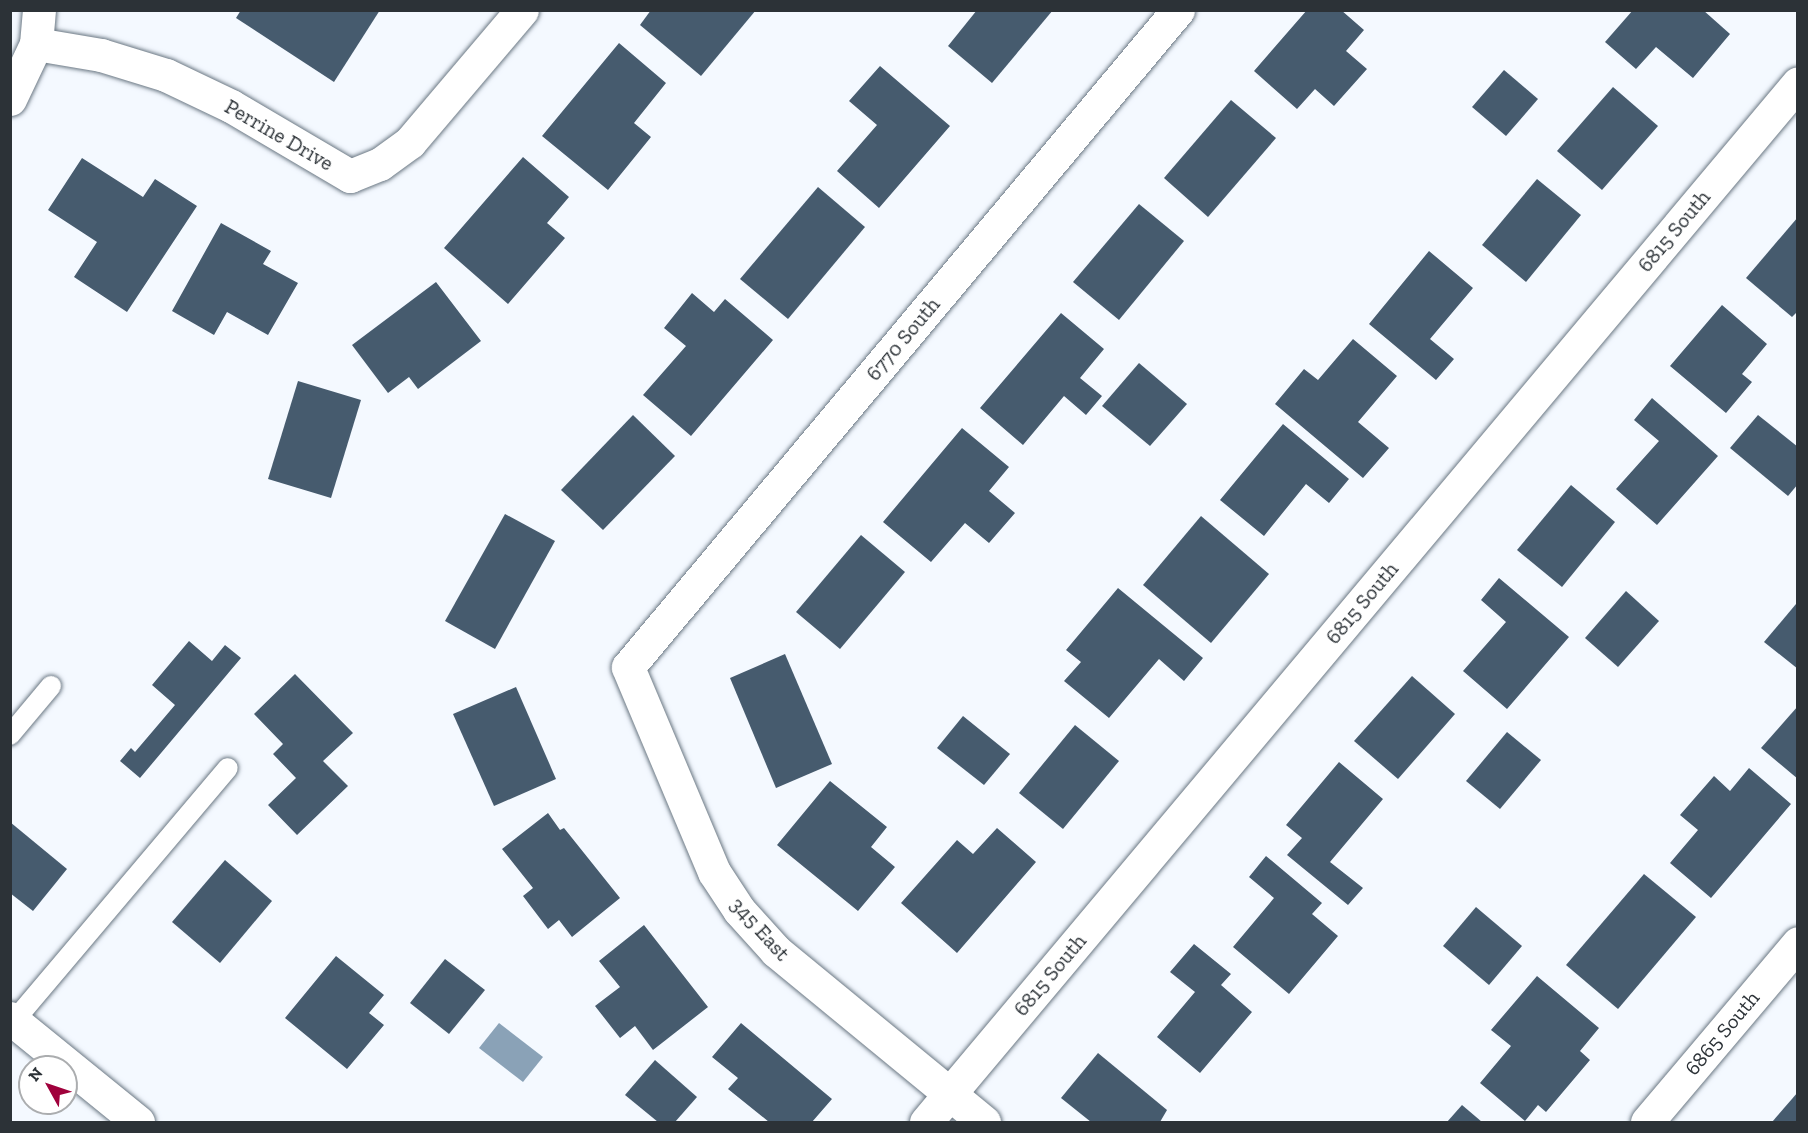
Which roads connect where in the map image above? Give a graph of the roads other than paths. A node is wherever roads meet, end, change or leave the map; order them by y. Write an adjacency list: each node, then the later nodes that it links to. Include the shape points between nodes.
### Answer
1 (39, 10): 4 (street)
2 (522, 10): 4 (street, Perrine Drive, via 410,142 380,164 350,176 231,106 166,75 101,55)
3 (1178, 10): 7 (street, 6770 South)
4 (36, 44): 6 (street)
5 (1797, 83): 13 (street, 6815 South)
6 (10, 99)
7 (628, 667): 13 (street, 345 East, via 714,872 739,910 776,951)
8 (51, 686): 9 (lane)
9 (10, 735)
10 (228, 768): 12 (lane)
11 (1797, 943): 17 (street, 6865 South)
12 (12, 1020): 14 (street)
13 (950, 1094): 15 (street, 6815 South); 16 (street, 345 East)
14 (138, 1122)
15 (926, 1122)
16 (984, 1122)
17 (1647, 1122)

